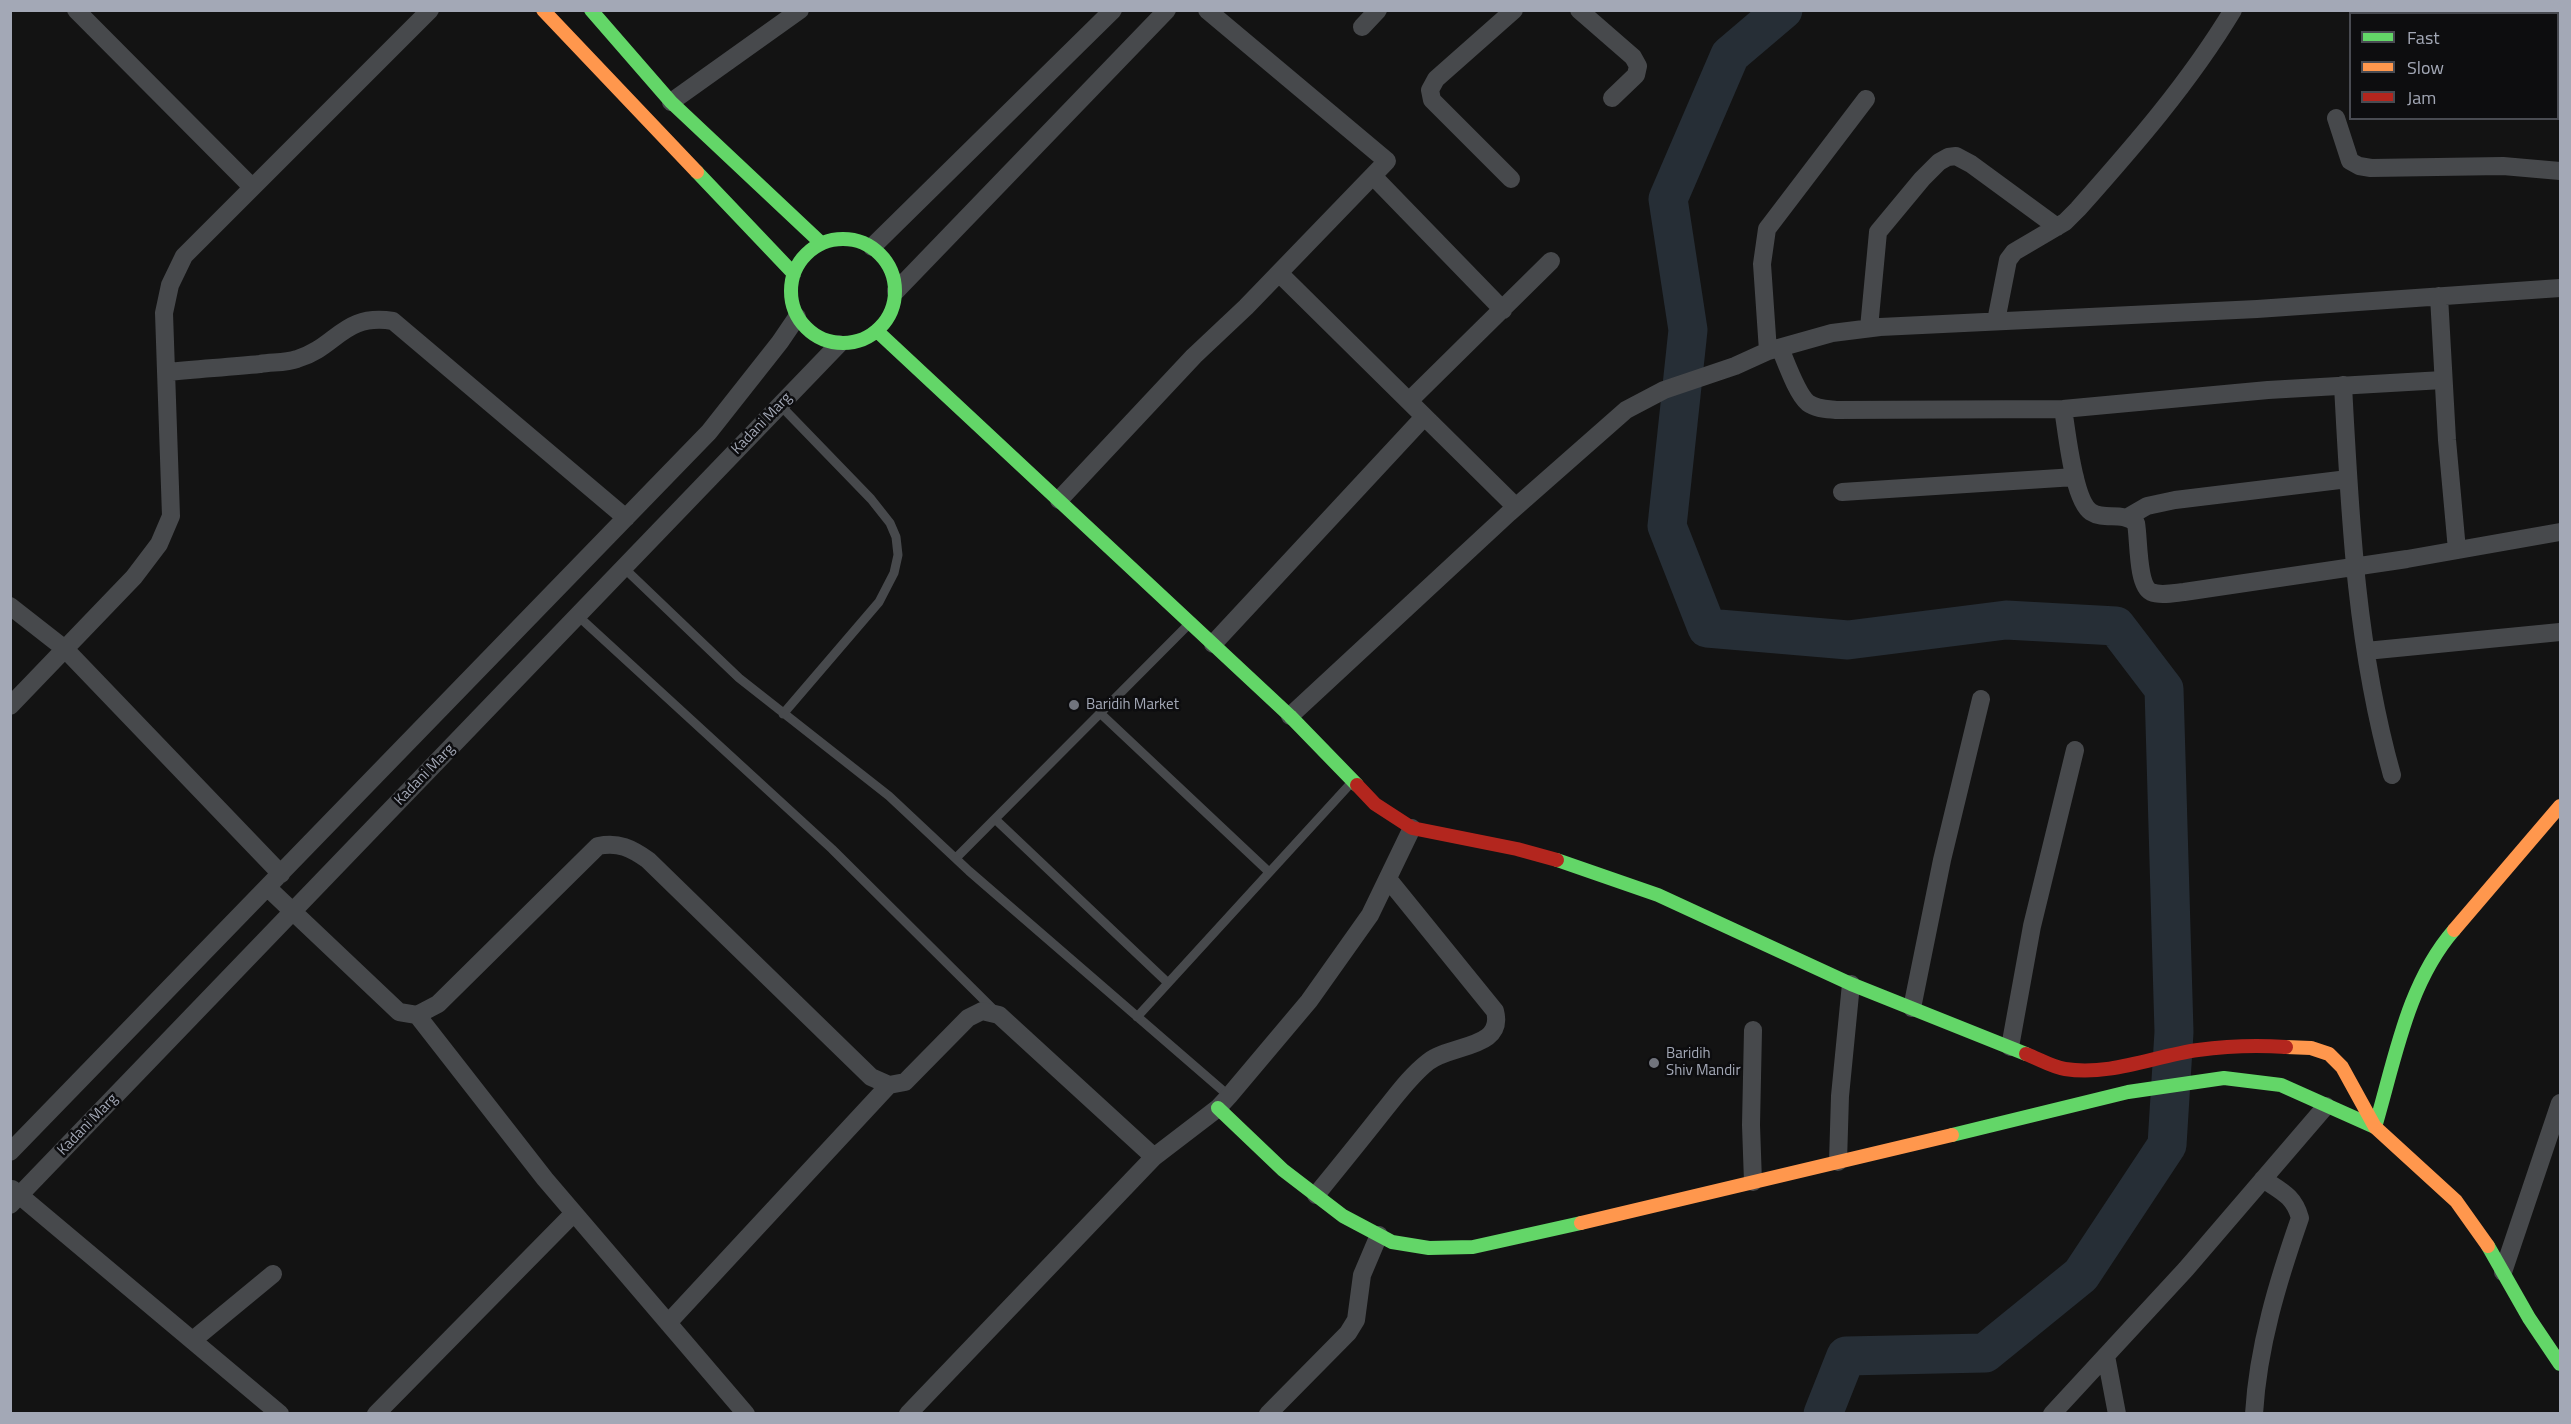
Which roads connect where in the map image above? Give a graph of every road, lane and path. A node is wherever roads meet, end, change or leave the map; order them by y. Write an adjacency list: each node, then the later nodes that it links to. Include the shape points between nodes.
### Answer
1 (76, 10): 21 (street)
2 (430, 10): 21 (street)
3 (543, 10): 27 (street)
4 (591, 10): 16 (street)
5 (800, 10): 16 (street)
6 (1113, 10): 24 (street)
7 (1167, 10): 29 (street)
8 (1207, 10): 19 (street, via 1387,161)
9 (1378, 10): 13 (street)
10 (1514, 10): 20 (street, via 1436,79 1430,90 1432,100)
11 (1579, 10): 14 (street, via 1633,57 1638,66 1636,75)
12 (2233, 10): 22 (street, via 2174,99 2078,209)
13 (1362, 27)
14 (1612, 98)
15 (1866, 99): 37 (street, via 1767,229 1762,264)
16 (672, 102): 23 (street)
17 (2336, 118): 18 (street, via 2350,161 2359,166 2523,167)
18 (2560, 171)
19 (1373, 176): 26 (street); 31 (street)
20 (1511, 179)
21 (252, 187): 38 (street, via 184,256 170,285 164,313)
22 (2057, 227): 33 (street, via 2014,252 2008,260); 34 (street, via 1971,164 1956,156 1947,157 1922,179 1878,232)
23 (821, 243): 24 (street, via 838,238); 27 (street, via 807,252)
24 (872, 247): 29 (street, via 885,259)
25 (1551, 261): 31 (street)
26 (1279, 273): 41 (street); 48 (street, via 1194,356)
27 (794, 274): 32 (street, via 790,283)
28 (2560, 288): 30 (street)
29 (896, 291): 35 (street, via 893,308)
30 (2439, 296): 33 (street); 39 (street)
31 (1503, 310): 41 (street)
32 (796, 317): 36 (street, via 807,330); 51 (street, via 709,432)
33 (1996, 321): 34 (street)
34 (1869, 328): 37 (street, via 1832,333)
35 (877, 331): 36 (street, via 856,342); 48 (street)
36 (839, 344): 42 (street, Kadani Marg)
37 (1774, 349): 43 (street, via 1803,397 1819,408); 49 (street, via 1664,390 1626,410)
38 (167, 372): 51 (street, via 296,360 361,321 393,321); 61 (street, via 171,516 159,544 134,577)
39 (2443, 380): 40 (street); 53 (street)
40 (2343, 386): 43 (street); 46 (street)
41 (1409, 401): 44 (street)
42 (780, 405): 55 (street, Kadani Marg); 66 (lane, via 890,523 898,555 879,603)
43 (2063, 409): 45 (street)
44 (1425, 417): 49 (street); 60 (street)
45 (2076, 477): 47 (street); 50 (street, via 2084,504 2093,513)
46 (2348, 479): 50 (street, via 2175,500 2147,506); 54 (street)
47 (1842, 492)
48 (1059, 500): 58 (street)
49 (1516, 507): 67 (street)
50 (2128, 517): 54 (street, via 2136,523 2142,583 2150,592 2184,592)
51 (626, 518): 76 (street)
52 (2560, 532): 53 (street)
53 (2457, 550): 54 (street)
54 (2354, 567): 62 (street)
55 (624, 568): 57 (street, Kadani Marg); 66 (lane, via 739,678)
56 (10, 606): 61 (street)
57 (578, 616): 79 (street, Kadani Marg); 84 (lane, via 832,849)
58 (1190, 623): 60 (street); 65 (lane)
59 (2560, 632): 62 (street)
60 (1213, 645): 67 (street)
61 (65, 649): 64 (street); 76 (street)
62 (2366, 651): 69 (street, via 2378,726)
63 (1981, 699): 82 (street)
64 (10, 706)
65 (1100, 713): 72 (lane); 75 (lane)
66 (783, 714): 74 (lane, via 889,796)
67 (1290, 716): 70 (street)
68 (2074, 750): 87 (street, via 2032,926)
69 (2392, 775)
70 (1353, 781): 73 (street, via 1375,804); 75 (lane)
71 (2560, 807): 92 (street, via 2448,936 2423,975 2413,996)
72 (995, 819): 74 (lane); 80 (lane)
73 (1413, 828): 77 (street); 81 (street, via 1517,849 1647,891)
74 (956, 858): 85 (lane)
75 (1269, 872): 80 (lane)
76 (281, 874): 78 (street)
77 (1388, 879): 89 (street, via 1370,915 1308,1001); 98 (street, via 1495,1011 1498,1022 1487,1039 1441,1053 1427,1063 1405,1084)
78 (268, 888): 79 (street); 93 (street)
79 (294, 912): 83 (street, via 399,1012); 99 (street, Kadani Marg)
80 (1168, 983): 85 (lane)
81 (1851, 984): 82 (street); 95 (street)
82 (1912, 1008): 87 (street)
83 (417, 1015): 88 (street, via 438,1004 597,846 613,843 631,848 648,860 871,1077); 100 (street)
84 (999, 1015): 88 (street, via 982,1011 968,1017 904,1082); 94 (street)
85 (1137, 1017): 89 (lane)
86 (1753, 1030): 97 (street)
87 (2010, 1047): 92 (street, via 2064,1069 2095,1070 2197,1050 2258,1045 2311,1048 2329,1054 2342,1067)
88 (889, 1085): 104 (street)
89 (1223, 1102): 94 (street); 98 (street, via 1283,1170)
90 (2560, 1103): 102 (street)
91 (2326, 1106): 92 (street); 95 (street, via 2281,1085 2224,1078 2128,1092); 96 (street)
92 (2375, 1127): 102 (street, via 2456,1201)
93 (10, 1152)
94 (1154, 1157): 111 (street)
95 (1838, 1162): 97 (street)
96 (2263, 1179): 106 (street); 115 (street, via 2296,1204 2300,1218 2267,1326)
97 (1753, 1182): 101 (street, via 1473,1247 1429,1248 1392,1242)
98 (1316, 1195): 101 (street, via 1343,1216)
99 (14, 1196): 105 (street)
100 (574, 1213): 104 (street); 109 (street)
101 (1379, 1235): 112 (street, via 1362,1275 1356,1320 1348,1333)
102 (2503, 1272): 107 (street)
103 (273, 1274): 105 (street)
104 (668, 1323): 110 (street)
105 (193, 1341): 108 (street)
106 (2106, 1356): 113 (street); 114 (street)
107 (2560, 1365)
108 (280, 1413)
109 (376, 1413)
110 (746, 1413)
111 (908, 1413)
112 (1268, 1413)
113 (2052, 1413)
114 (2117, 1413)
115 (2254, 1413)

